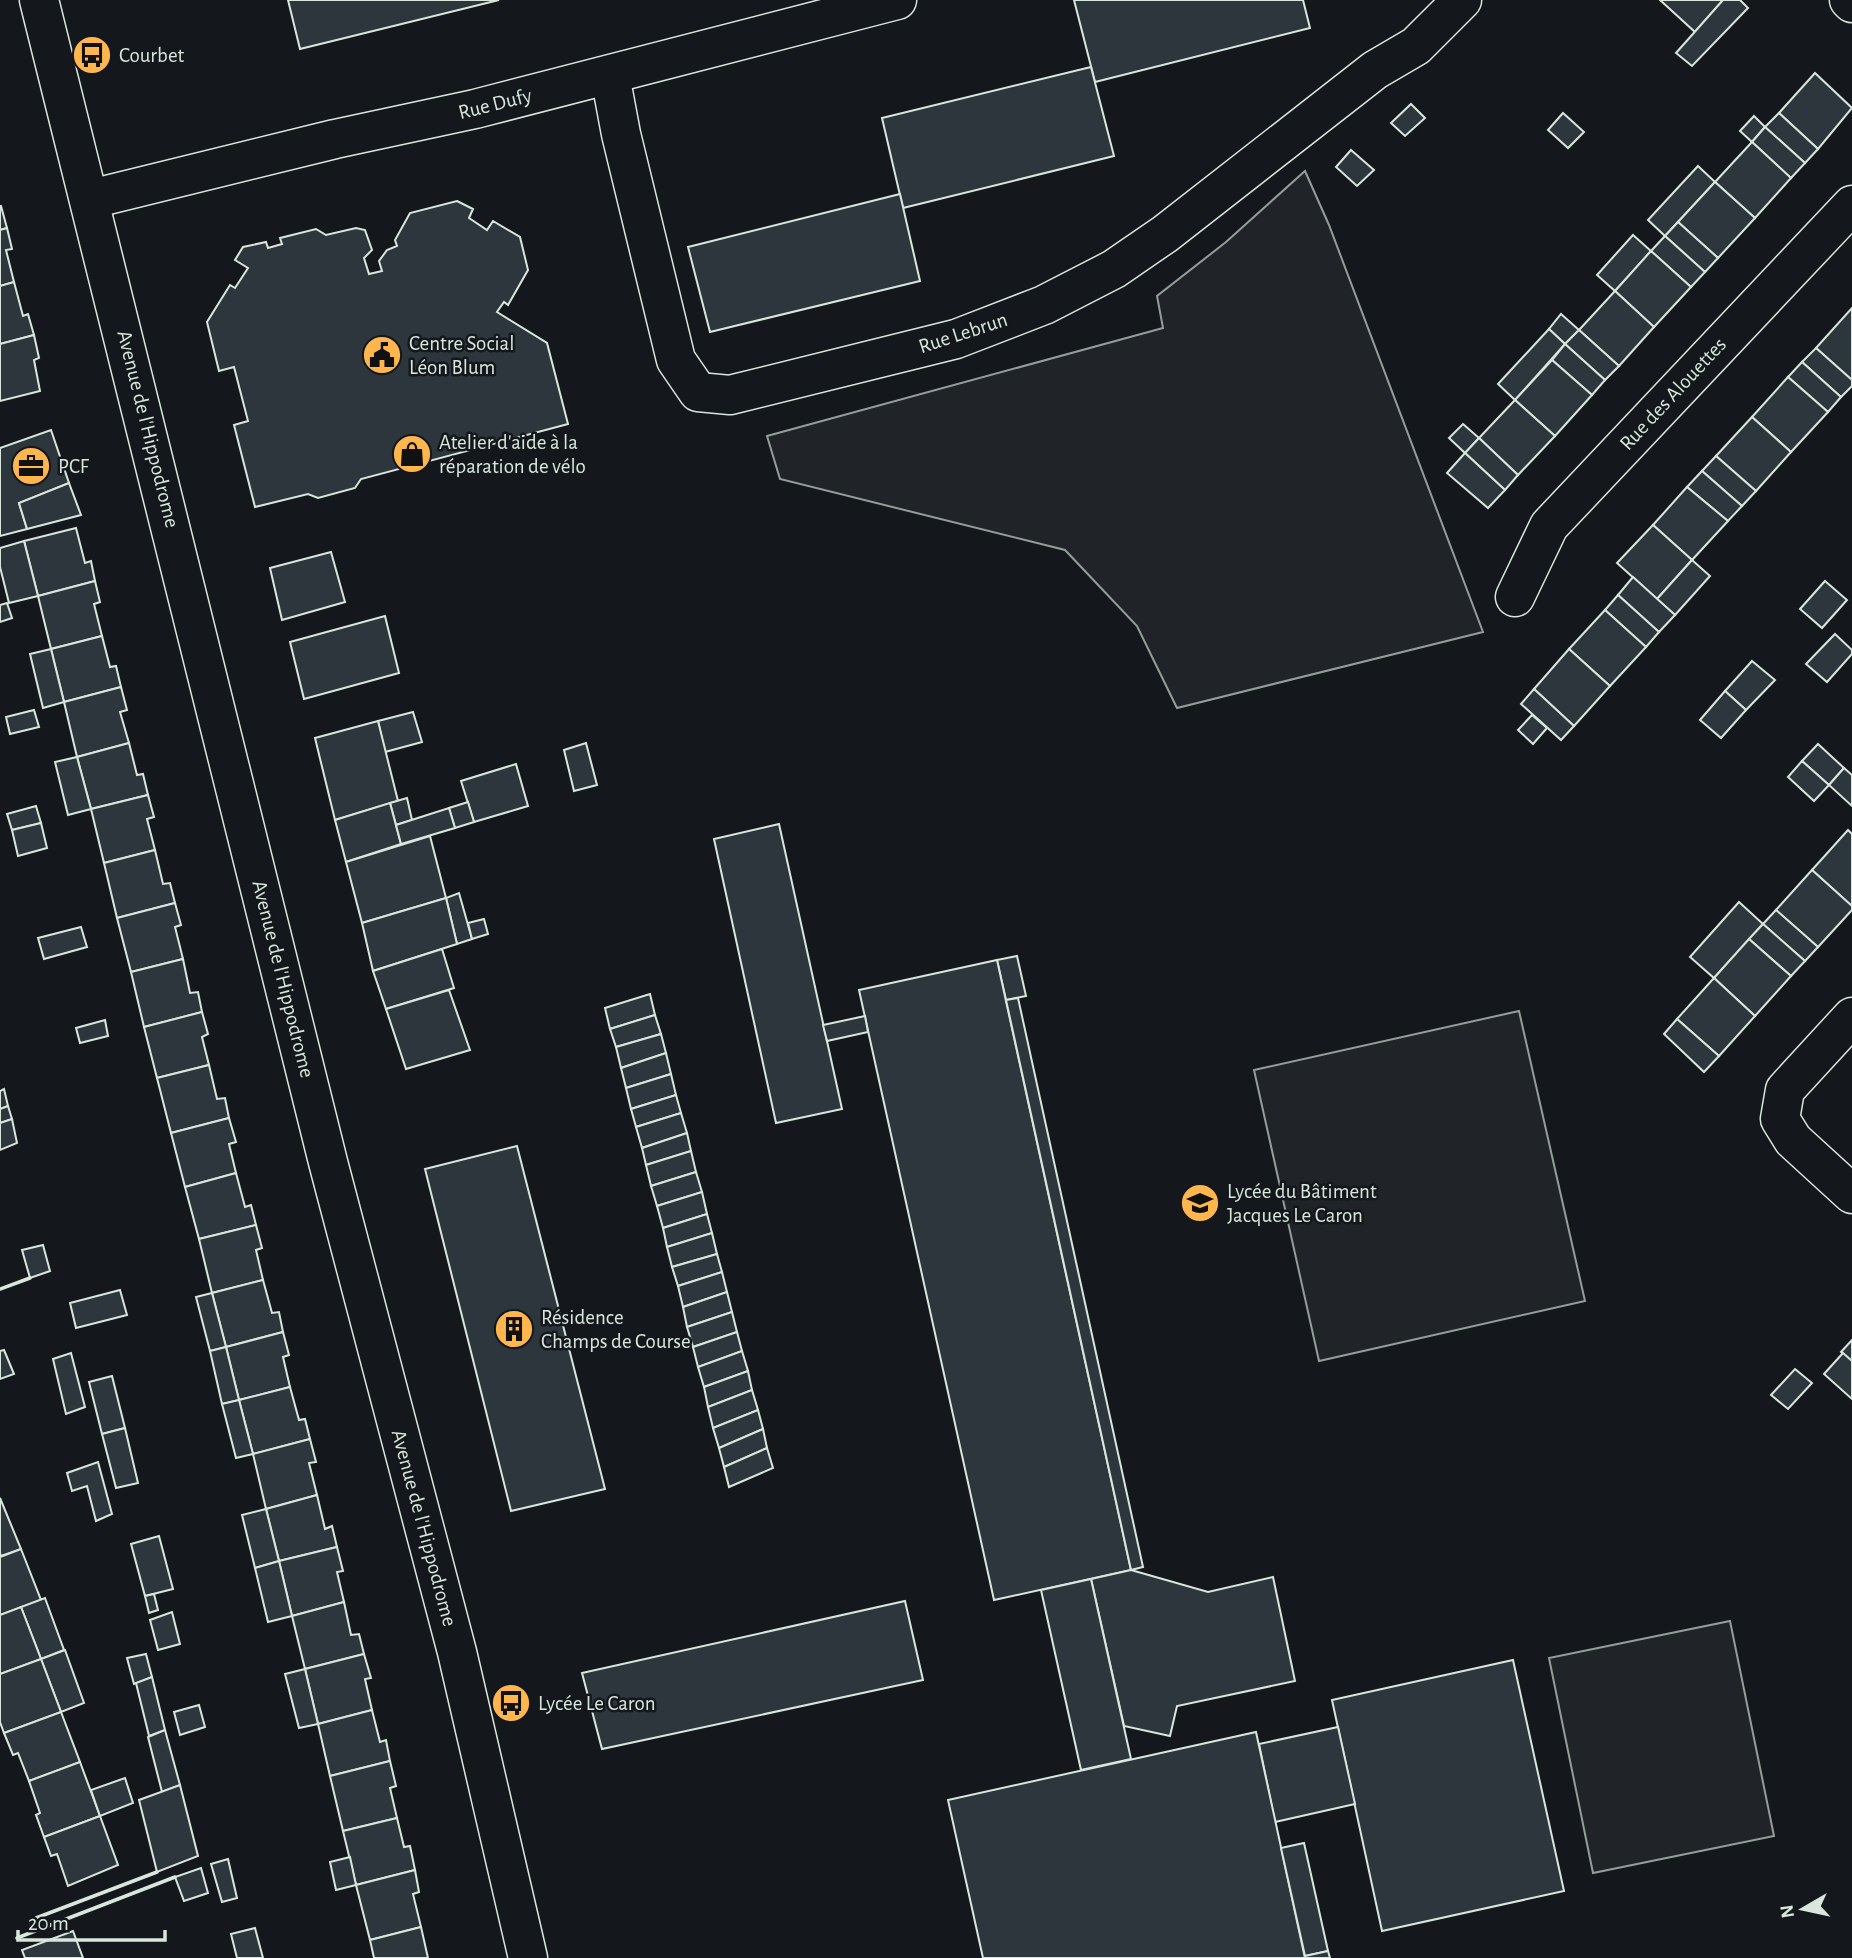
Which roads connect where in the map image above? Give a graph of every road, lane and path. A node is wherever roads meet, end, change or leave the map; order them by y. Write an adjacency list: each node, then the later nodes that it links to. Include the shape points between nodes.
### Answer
1 (39, 0): 5 (street, Avenue de l'Hippodrome)
2 (897, 0): 4 (street, Rue Dufy)
3 (1460, 1): 4 (street, Rue Lebrun, via 1416,46 1374,70 1114,269 1044,305 956,339 730,396 698,391 676,360)
4 (610, 75): 5 (street, Rue Dufy)
5 (90, 199): 10 (street, Avenue de l'Hippodrome, via 328,1162 454,1639)
6 (1852, 205): 7 (street, Rue des Alouettes, via 1549,526)
7 (1515, 597)
8 (1852, 1017): 9 (street, via 1786,1090 1780,1119 1793,1140)
9 (1852, 1194)
10 (528, 1958)

